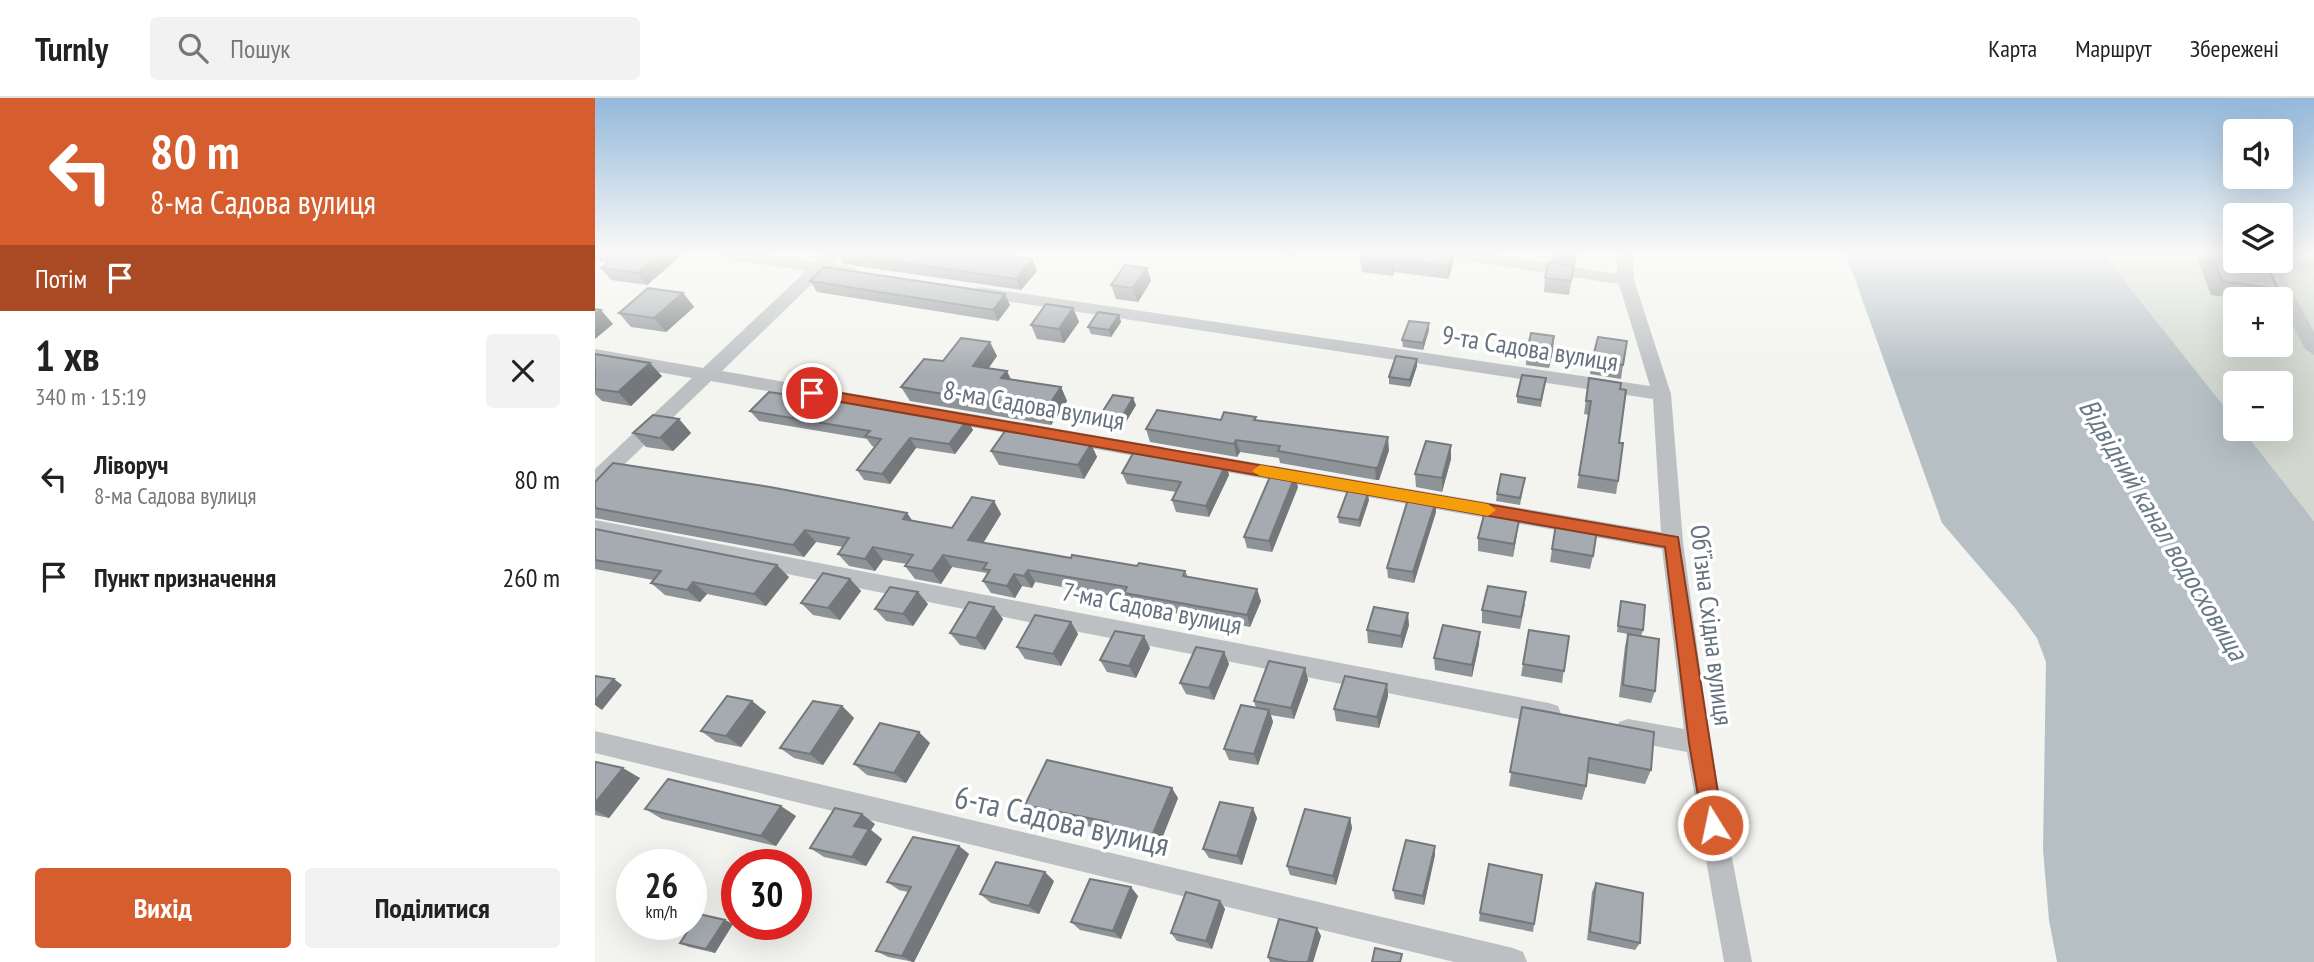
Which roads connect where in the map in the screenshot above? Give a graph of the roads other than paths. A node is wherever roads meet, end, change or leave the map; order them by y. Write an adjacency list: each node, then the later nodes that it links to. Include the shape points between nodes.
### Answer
1 (791, 294): 7 (street)
2 (999, 294): 8 (street, 9-та Садова вулиця)
3 (1631, 294): 8 (street, Обʼїзна Східна вулиця)
4 (2285, 294): 5 (street)
5 (2314, 349)
6 (595, 355): 7 (street, 8-ма Садова вулиця)
7 (705, 374): 9 (street); 11 (street, 8-ма Садова вулиця)
8 (1662, 394): 11 (street, Обʼїзна Східна вулиця)
9 (595, 481)
10 (595, 528): 12 (street, 7-ма Садова вулиця)
11 (1672, 542): 15 (street, Обʼїзна Східна вулиця)
12 (1576, 719)
13 (1603, 725): 15 (street)
14 (595, 742): 16 (street, 6-та Садова вулиця)
15 (1698, 743): 17 (street, Обʼїзна Східна вулиця)
16 (1513, 962)
17 (1738, 962)

